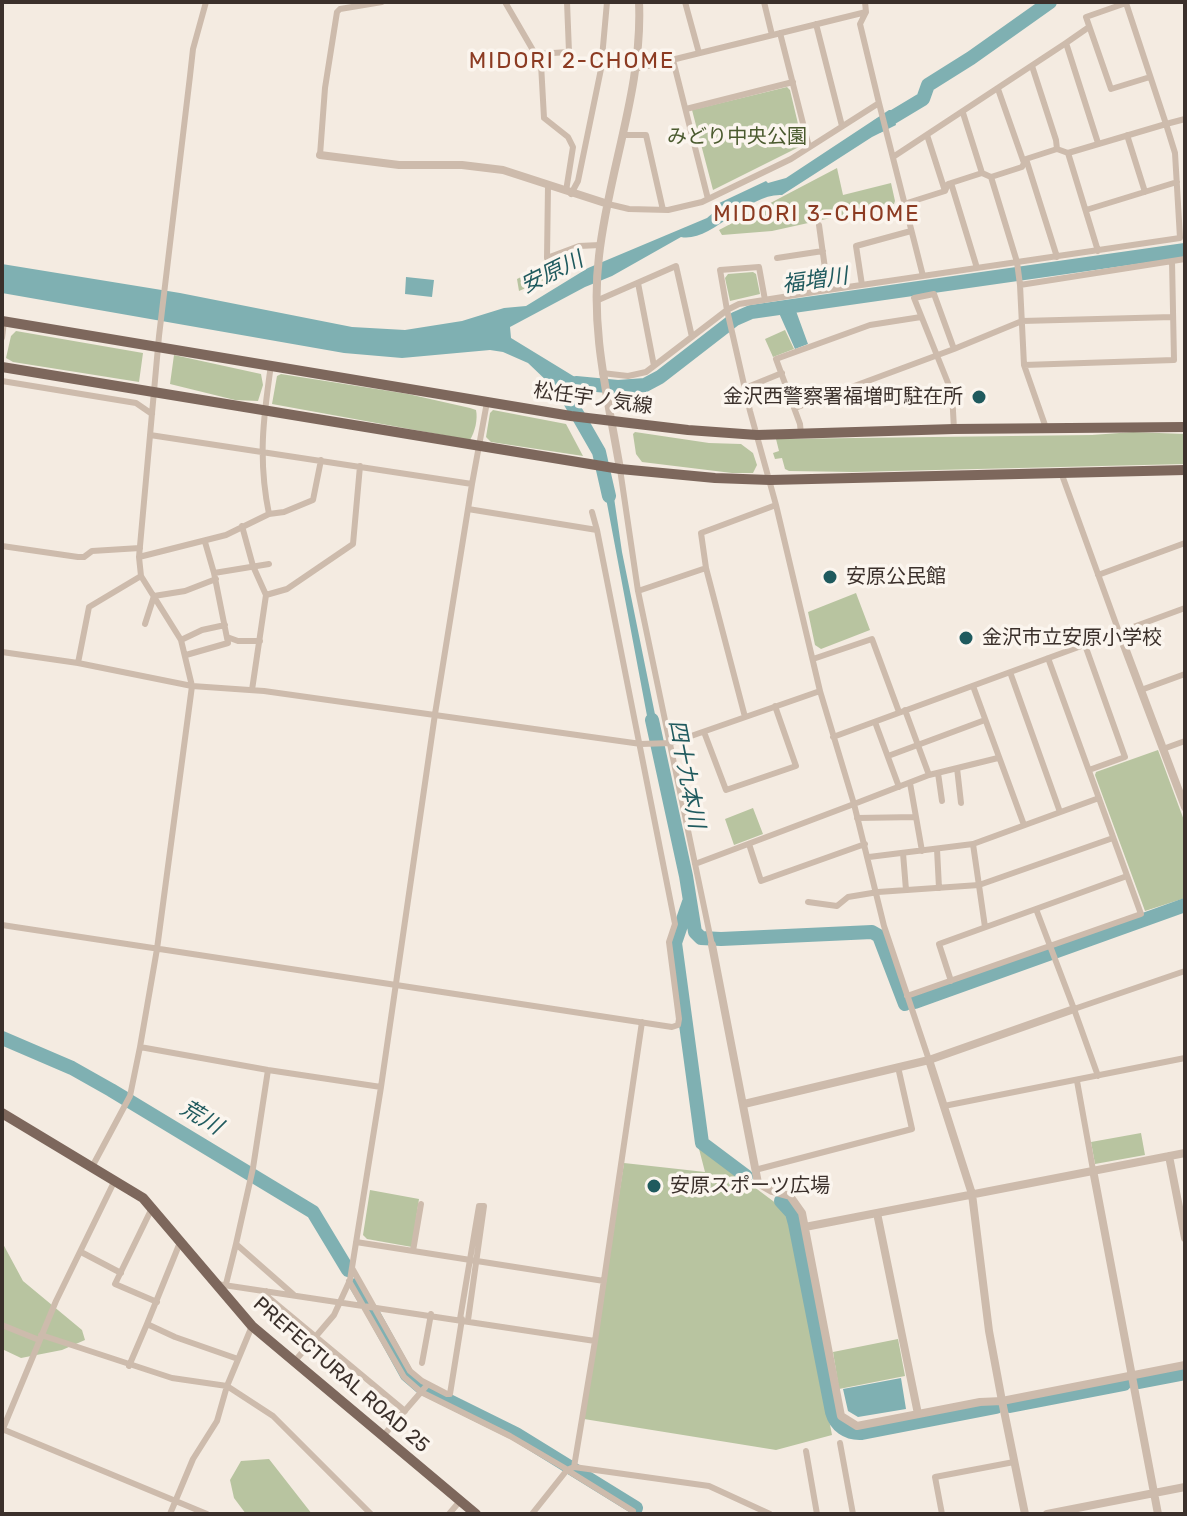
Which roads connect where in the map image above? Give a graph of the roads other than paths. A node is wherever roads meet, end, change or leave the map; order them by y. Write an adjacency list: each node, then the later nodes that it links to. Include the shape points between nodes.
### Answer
1 (206, 2): 78 (street, via 191,63)
2 (382, 2): 37 (street, via 337,12)
3 (505, 2): 17 (street)
4 (567, 2): 17 (street, via 569,52)
5 (607, 2): 47 (street, via 601,69 578,181)
6 (639, 2): 20 (street)
7 (685, 2): 16 (street)
8 (764, 2): 14 (street)
9 (865, 2): 10 (street)
10 (866, 12): 11 (street); 24 (street, via 860,24)
11 (816, 24): 13 (street); 29 (street)
12 (1089, 27): 15 (street); 21 (street, via 1111,89); 21 (street, via 1086,17 1126,3)
13 (780, 33): 14 (street); 22 (street)
14 (772, 35): 16 (street)
15 (1066, 43): 19 (street); 33 (street)
16 (699, 53): 18 (street)
17 (537, 54): 47 (street, via 544,118 573,147)
18 (673, 60): 20 (street); 25 (street)
19 (1032, 66): 23 (street); 35 (street)
20 (635, 69): 30 (street)
21 (1150, 77): 28 (street)
22 (793, 82): 25 (street); 34 (street)
23 (998, 89): 26 (street); 39 (street)
24 (880, 106): 29 (street); 38 (street)
25 (686, 109): 48 (street)
26 (963, 113): 31 (street); 40 (street)
27 (1185, 119): 28 (street)
28 (1166, 124): 32 (street); 42 (street)
29 (842, 126): 34 (street)
30 (622, 135): 49 (street); 51 (street, via 646,135)
31 (927, 135): 38 (street); 45 (street)
32 (1127, 135): 33 (street); 46 (street)
33 (1098, 143): 36 (street)
34 (809, 147): 48 (street)
35 (1057, 149): 36 (street); 39 (street)
36 (1068, 153): 52 (street)
37 (320, 155): 44 (street, via 503,170)
38 (893, 157): 50 (street)
39 (1025, 161): 41 (street, via 1022,167); 58 (street)
40 (982, 173): 41 (street); 43 (street)
41 (991, 177): 62 (street)
42 (1177, 182): 46 (street); 57 (street, via 1180,238)
43 (951, 183): 45 (street); 63 (street)
44 (548, 186): 47 (street); 55 (street, via 547,258 579,246)
45 (945, 191): 50 (street)
46 (1145, 192): 52 (street)
47 (568, 193): 49 (street)
48 (708, 199): 51 (street)
49 (608, 204): 51 (street); 55 (street)
50 (904, 204): 54 (street)
51 (663, 210)
52 (1086, 210): 57 (street)
53 (819, 225): 56 (street)
54 (911, 231): 64 (street); 67 (street, via 856,246)
55 (600, 245): 70 (street)
56 (823, 251): 59 (street); 68 (street)
57 (1098, 251): 58 (street)
58 (1057, 257): 62 (street)
59 (777, 258)
60 (1185, 259): 61 (street)
61 (1172, 261): 66 (street); 73 (street)
62 (1017, 265): 63 (street); 66 (street)
63 (977, 268): 64 (street)
64 (923, 276): 67 (street)
65 (638, 283): 70 (street); 76 (street, via 676,266); 83 (street)
66 (1020, 283): 75 (street)
67 (862, 285): 68 (street)
68 (828, 290): 69 (street)
69 (765, 300): 71 (street, via 739,304); 71 (street, via 759,267 720,270)
70 (596, 301): 86 (street)
71 (728, 313): 76 (street); 88 (street)
72 (921, 317): 79 (street, via 914,298 934,294); 80 (street); 85 (street, via 870,325 776,359)
73 (1173, 317): 75 (street); 82 (street, via 1174,360)
74 (3, 321): 77 (street); 78 (main road, 松任宇ノ気線)
75 (1022, 321): 79 (street); 82 (street)
76 (692, 337): 83 (street)
77 (2, 338)
78 (159, 341): 81 (main road, 松任宇ノ気線); 89 (street)
79 (954, 349): 80 (street)
80 (936, 354): 91 (street); 97 (street, via 952,393)
81 (271, 365): 90 (main road, 松任宇ノ気線); 92 (street)
82 (1024, 365): 96 (street)
83 (654, 366): 86 (street, via 628,376)
84 (2, 367): 89 (main road)
85 (782, 373): 88 (street); 91 (street)
86 (603, 377): 94 (street)
87 (2, 381): 93 (street, via 136,403)
88 (745, 388): 100 (street)
89 (154, 394): 92 (main road); 93 (street)
90 (487, 402): 94 (main road, 松任宇ノ気線); 101 (street)
91 (795, 408): 98 (street)
92 (264, 411): 101 (main road); 102 (street)
93 (152, 414): 99 (street)
94 (612, 422): 100 (main road, 松任宇ノ気線); 105 (street)
95 (1185, 427): 96 (main road, 松任宇ノ気線)
96 (1046, 428): 97 (main road, 松任宇ノ気線)
97 (954, 429): 98 (main road, 松任宇ノ気線)
98 (801, 434): 100 (main road, 松任宇ノ気線)
99 (150, 435): 102 (street); 119 (street)
100 (757, 435): 108 (street)
101 (478, 446): 105 (main road); 109 (street)
102 (261, 451): 103 (street); 113 (street)
103 (321, 460): 104 (street); 113 (street, via 313,500)
104 (360, 466): 109 (street); 128 (street, via 353,544 287,589)
105 (615, 468): 108 (main road); 127 (street)
106 (1185, 470): 107 (main road)
107 (1062, 475): 108 (main road); 124 (street)
108 (770, 480): 110 (street)
109 (472, 484): 111 (street)
110 (776, 505): 123 (street, via 701,533); 141 (street)
111 (468, 509): 115 (street); 152 (street)
112 (592, 512): 115 (street)
113 (269, 514): 114 (street)
114 (242, 526): 116 (street); 122 (street)
115 (597, 530): 159 (street)
116 (205, 542): 120 (street); 126 (street)
117 (1185, 543): 124 (street)
118 (2, 546): 119 (street, via 78,557)
119 (140, 548): 120 (street)
120 (139, 557): 125 (street)
121 (269, 564): 122 (street)
122 (253, 566): 126 (street); 128 (street)
123 (706, 568): 127 (street); 153 (street)
124 (1098, 575): 133 (street)
125 (141, 576): 129 (street); 142 (street, via 89,607)
126 (215, 576): 129 (street, via 185,591); 132 (street)
127 (638, 591): 160 (street)
128 (266, 595): 136 (street)
129 (154, 596): 131 (street); 135 (street)
130 (1185, 608): 133 (street)
131 (145, 624)
132 (225, 625): 134 (street); 135 (street)
133 (1119, 632): 137 (street); 148 (street)
134 (227, 637): 136 (street); 139 (street, via 228,643)
135 (181, 640): 139 (street)
136 (260, 641): 147 (street)
137 (1085, 645): 140 (street); 166 (street, via 1125,757)
138 (2, 652): 142 (street)
139 (186, 655): 145 (street)
140 (1048, 658): 143 (street); 166 (street)
141 (813, 659): 149 (street); 151 (street, via 872,639)
142 (78, 663): 145 (street)
143 (1010, 672): 146 (street); 176 (street)
144 (1185, 674): 148 (street)
145 (192, 686): 147 (street); 200 (street)
146 (973, 686): 151 (street); 154 (street)
147 (252, 690): 152 (street)
148 (1141, 690): 162 (street)
149 (820, 691): 150 (street); 157 (street)
150 (775, 706): 153 (street); 156 (street, via 796,766 726,790)
151 (902, 711): 155 (street); 161 (street)
152 (435, 714): 159 (street); 203 (street)
153 (745, 717): 156 (street)
154 (985, 720): 161 (street); 164 (street)
155 (875, 722): 157 (street); 163 (street)
156 (704, 732): 160 (street)
157 (833, 737): 174 (street)
158 (1185, 741): 162 (street)
159 (643, 744): 160 (street); 206 (street, via 675,924 669,942 679,1019 672,1027)
160 (667, 744): 188 (street)
161 (918, 745): 163 (street); 168 (street)
162 (1163, 749): 175 (street)
163 (888, 756): 170 (street)
164 (998, 758): 165 (street); 179 (street)
165 (957, 768): 167 (street); 173 (street)
166 (1089, 770): 171 (street)
167 (938, 773): 168 (street); 172 (street)
168 (929, 775): 169 (street)
169 (910, 783): 170 (street); 177 (street)
170 (899, 787): 174 (street)
171 (1099, 798): 176 (street); 180 (street)
172 (942, 801)
173 (961, 803)
174 (854, 804): 178 (street); 181 (street)
175 (1185, 807)
176 (1060, 812): 179 (street)
177 (916, 817): 178 (street); 185 (street)
178 (857, 818): 182 (street)
179 (1024, 825): 183 (street)
180 (1113, 838): 189 (street); 190 (street)
181 (749, 844): 182 (street, via 761,881); 188 (street)
182 (865, 844): 187 (street)
183 (973, 844): 184 (street); 190 (street)
184 (937, 849): 185 (street); 191 (street)
185 (922, 851): 186 (street)
186 (903, 853): 187 (street); 192 (street)
187 (869, 857): 193 (street)
188 (695, 864): 198 (street)
189 (1127, 876): 195 (street); 199 (street, via 1141,914)
190 (979, 885): 191 (street); 197 (street)
191 (939, 888): 192 (street)
192 (906, 890): 193 (street)
193 (878, 892): 194 (street, via 848,897 837,906); 204 (street)
194 (808, 902)
195 (1036, 909): 197 (street); 199 (street)
196 (2, 925): 200 (street)
197 (985, 927): 202 (street, via 939,944)
198 (712, 945): 215 (street)
199 (1051, 947): 202 (street); 205 (street)
200 (157, 949): 203 (street); 207 (street)
201 (1185, 971): 205 (street)
202 (951, 981): 204 (street)
203 (397, 985): 206 (street); 214 (street)
204 (907, 996): 209 (street)
205 (1074, 1009): 209 (street); 212 (street)
206 (642, 1022): 239 (street)
207 (140, 1047): 211 (street); 220 (street, via 128,1099)
208 (1185, 1058): 212 (street)
209 (929, 1060): 210 (street); 216 (street)
210 (898, 1067): 215 (street); 221 (street, via 912,1129)
211 (268, 1070): 214 (street); 232 (street)
212 (1098, 1076): 213 (street)
213 (1077, 1081): 216 (street); 222 (street)
214 (381, 1087): 231 (street)
215 (744, 1104): 221 (street)
216 (944, 1106): 224 (street)
217 (2, 1113): 220 (main road, PREFECTURAL ROAD 25)
218 (1185, 1153): 219 (street)
219 (1169, 1156): 222 (street); 229 (street)
220 (92, 1167): 223 (main road, PREFECTURAL ROAD 25)
221 (755, 1170): 228 (street, via 758,1183 790,1196)
222 (1093, 1170): 224 (street); 260 (street)
223 (115, 1180): 226 (main road, PREFECTURAL ROAD 25); 234 (street)
224 (972, 1194): 227 (street); 264 (street)
225 (421, 1204): 233 (street)
226 (152, 1208): 230 (main road, PREFECTURAL ROAD 25); 237 (street)
227 (877, 1213): 228 (street); 266 (street)
228 (805, 1227): 266 (street, via 841,1416 857,1426)
229 (1185, 1238)
230 (181, 1240): 240 (main road, PREFECTURAL ROAD 25); 243 (street)
231 (356, 1242): 233 (street); 236 (street)
232 (236, 1244): 240 (street); 242 (street)
233 (413, 1251): 235 (street)
234 (81, 1252): 237 (street); 253 (street)
235 (473, 1260): 235 (street, via 479,1206 484,1206); 239 (street); 248 (street)
236 (352, 1268): 238 (street); 246 (street)
237 (121, 1273): 243 (street, via 115,1284)
238 (349, 1281): 244 (street); 245 (street)
239 (604, 1281): 254 (street)
240 (221, 1284): 241 (street); 251 (main road, PREFECTURAL ROAD 25)
241 (266, 1291): 242 (street); 252 (street)
242 (297, 1297): 244 (street)
243 (157, 1302): 249 (street)
244 (340, 1303): 245 (street); 252 (street)
245 (364, 1305): 246 (street); 263 (street, via 404,1377)
246 (373, 1306): 247 (street); 261 (street, via 410,1371)
247 (431, 1314): 248 (street); 257 (street)
248 (463, 1320): 254 (street); 261 (street, via 450,1394)
249 (147, 1324): 255 (street); 259 (street)
250 (2, 1325): 253 (street)
251 (252, 1326): 255 (street); 256 (main road, PREFECTURAL ROAD 25)
252 (316, 1337): 256 (street); 265 (street)
253 (40, 1338): 259 (street); 267 (street)
254 (595, 1341): 272 (street)
255 (238, 1359): 262 (street)
256 (294, 1362): 268 (main road, PREFECTURAL ROAD 25)
257 (422, 1363)
258 (1185, 1365): 260 (street)
259 (129, 1366): 262 (street)
260 (1130, 1376): 264 (street); 274 (street)
261 (427, 1385): 263 (street)
262 (227, 1386): 275 (street, via 217,1421); 280 (street, via 273,1416)
263 (421, 1392): 265 (street); 272 (street)
264 (1002, 1401): 266 (street); 271 (street)
265 (405, 1411): 268 (street)
266 (918, 1414)
267 (2, 1430): 275 (street)
268 (383, 1436): 276 (main road, PREFECTURAL ROAD 25)
269 (840, 1443): 286 (street)
270 (806, 1451): 285 (street)
271 (1014, 1462): 287 (street, via 935,1477); 288 (street)
272 (570, 1468): 277 (street); 283 (street); 284 (street, via 709,1486)
273 (1185, 1487): 274 (street)
274 (1153, 1493): 289 (street); 290 (street)
275 (175, 1501): 278 (street); 279 (street)
276 (460, 1501): 281 (street); 282 (main road, PREFECTURAL ROAD 25)
277 (633, 1511)
278 (170, 1514)
279 (207, 1514)
280 (371, 1514)
281 (449, 1514)
282 (476, 1514)
283 (532, 1514)
284 (770, 1514)
285 (817, 1514)
286 (853, 1514)
287 (942, 1514)
288 (1025, 1514)
289 (1047, 1514)
290 (1158, 1514)

